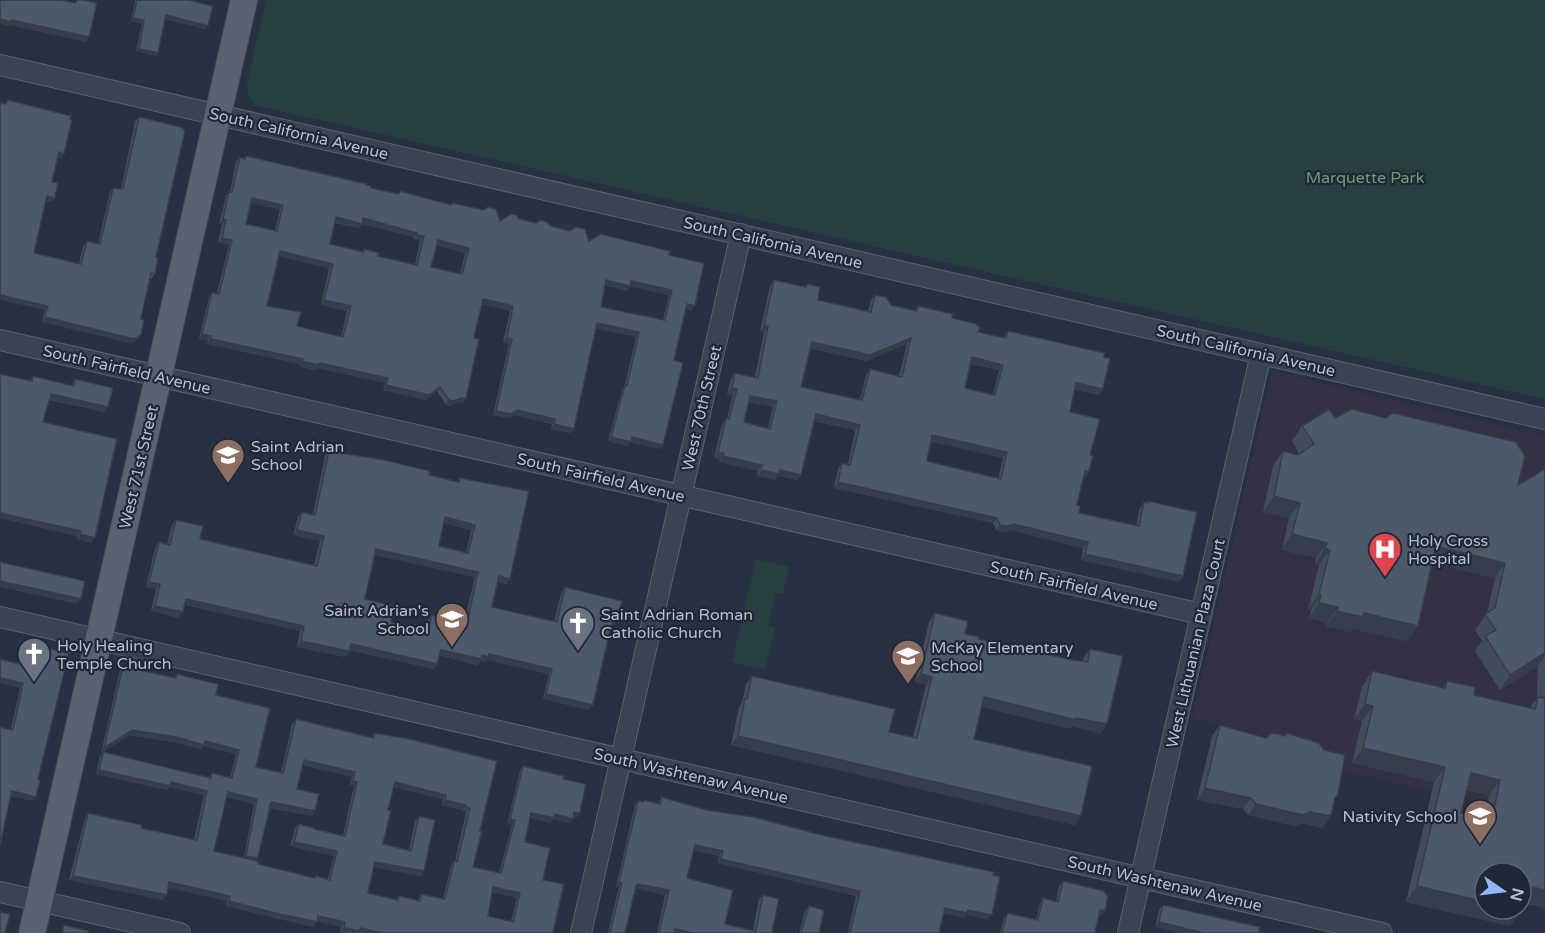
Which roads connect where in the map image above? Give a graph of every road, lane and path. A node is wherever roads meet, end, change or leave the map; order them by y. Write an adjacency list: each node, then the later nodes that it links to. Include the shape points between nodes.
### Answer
1 (244, 0): 3 (main road, West 71st Street)
2 (0, 65): 3 (street, South California Avenue)
3 (218, 114): 4 (street, South California Avenue); 7 (main road, West 71st Street)
4 (741, 234): 6 (street, South California Avenue); 9 (street, West 70th Street)
5 (0, 340): 7 (street, South Fairfield Avenue)
6 (1261, 354): 8 (street, South California Avenue); 10 (street, West Lithuanian Plaza Court)
7 (159, 376): 9 (street, South Fairfield Avenue); 12 (main road, West 71st Street)
8 (1545, 419)
9 (681, 495): 10 (street, South Fairfield Avenue); 13 (street, West 70th Street)
10 (1201, 614): 14 (street, West Lithuanian Plaza Court)
11 (0, 617): 12 (street, South Washtenaw Avenue)
12 (99, 640): 13 (street, South Washtenaw Avenue); 16 (main road, West 71st Street)
13 (621, 759): 14 (street, South Washtenaw Avenue); 19 (street, West 70th Street)
14 (1141, 878): 20 (street, West Lithuanian Plaza Court); 21 (street, South Washtenaw Avenue)
15 (0, 892): 16 (street)
16 (40, 901): 17 (main road, West 71st Street); 18 (street)
17 (32, 933)
18 (180, 933)
19 (581, 933)
20 (1128, 933)
21 (1382, 933)

